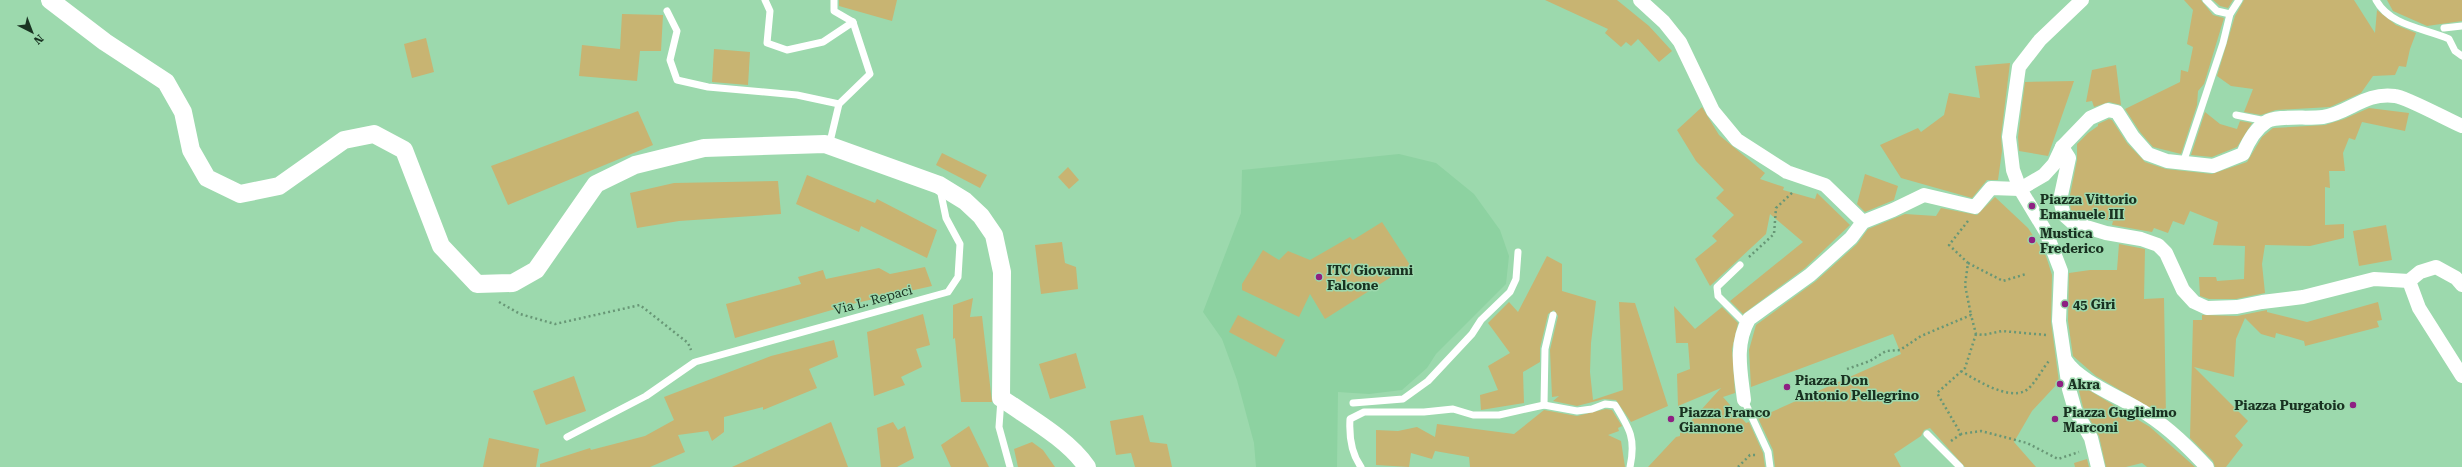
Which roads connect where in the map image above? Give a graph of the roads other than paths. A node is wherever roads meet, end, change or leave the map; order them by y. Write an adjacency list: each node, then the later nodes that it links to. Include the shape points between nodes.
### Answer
1 (50, 0): 19 (street, via 105,42 166,82 182,112 191,150 207,178 240,194 279,186 344,140 374,134 404,150 441,246 477,284 514,283 536,270 596,184 635,165 704,148 825,144)
2 (765, 0): 11 (lane, via 770,11 767,43 787,50 823,42)
3 (834, 0): 11 (lane, via 834,11)
4 (1640, 0): 24 (street, via 1680,42 1713,110 1737,140 1787,172 1825,185)
5 (2082, 0): 23 (street, via 2040,40 2019,67 2009,137 2013,170)
6 (2206, 0): 10 (lane, via 2218,11)
7 (2239, 0): 10 (lane)
8 (2376, 0): 14 (lane, via 2385,12 2406,26 2428,30 2449,38 2455,51)
9 (667, 11): 15 (lane, via 677,31 670,60 678,80 708,87 797,95)
10 (2230, 14): 21 (lane, via 2223,43)
11 (853, 22): 15 (lane, via 870,74)
12 (2462, 26): 13 (lane)
13 (2444, 28)
14 (2462, 56)
15 (839, 104): 19 (lane)
16 (2236, 115): 17 (lane)
17 (2266, 121): 18 (street, via 2277,117 2325,117 2375,95 2397,96); 21 (street, via 2249,140 2243,154 2228,162 2213,166)
18 (2462, 126)
19 (829, 146): 22 (street)
20 (2062, 147): 21 (street, via 2090,118 2108,110 2117,112 2148,154); 23 (street, via 2054,164 2044,175); 27 (street, via 2069,158 2060,200 2064,215 2073,223 2158,245 2166,253 2183,290 2194,302 2207,308 2236,307 2303,297 2374,278)
21 (2183, 163)
22 (939, 185): 33 (street, via 965,201 981,216 994,235 1002,272); 38 (lane, Via L. Repaci, via 946,218 960,244 958,277 948,292 694,362 646,396)
23 (2020, 189): 24 (street, via 1991,188 1975,206 1924,194); 31 (street, via 2046,232 2061,271 2061,339)
24 (1863, 222): 30 (street, via 1851,238 1810,275 1749,319)
25 (1518, 252): 35 (lane, via 1516,279 1510,292 1481,320 1472,334 1428,381 1403,399)
26 (1740, 265): 30 (lane, via 1717,287 1718,296)
27 (2414, 276): 28 (street, via 2436,267 2456,278); 32 (street, via 2419,308)
28 (2462, 285)
29 (1554, 315): 36 (lane, via 1545,349)
30 (1746, 324): 34 (street, via 1739,353)
31 (2066, 361): 45 (street, via 2075,410 2091,438); 46 (street, via 2088,382 2125,399 2176,435)
32 (2462, 376)
33 (1000, 398): 39 (lane, via 999,427); 40 (street, via 1038,423 1080,456)
34 (1744, 400): 43 (lane, via 1769,457)
35 (1353, 403)
36 (1544, 405): 41 (lane, via 1500,415 1473,415 1453,409 1357,414 1350,419 1350,435 1355,458); 42 (lane, via 1576,411 1605,404 1616,406 1627,423 1634,447)
37 (1927, 434): 44 (lane)
38 (567, 437)
39 (1010, 467)
40 (1087, 467)
41 (1361, 467)
42 (1630, 467)
43 (1770, 467)
44 (1960, 467)
45 (2098, 467)
46 (2207, 467)

